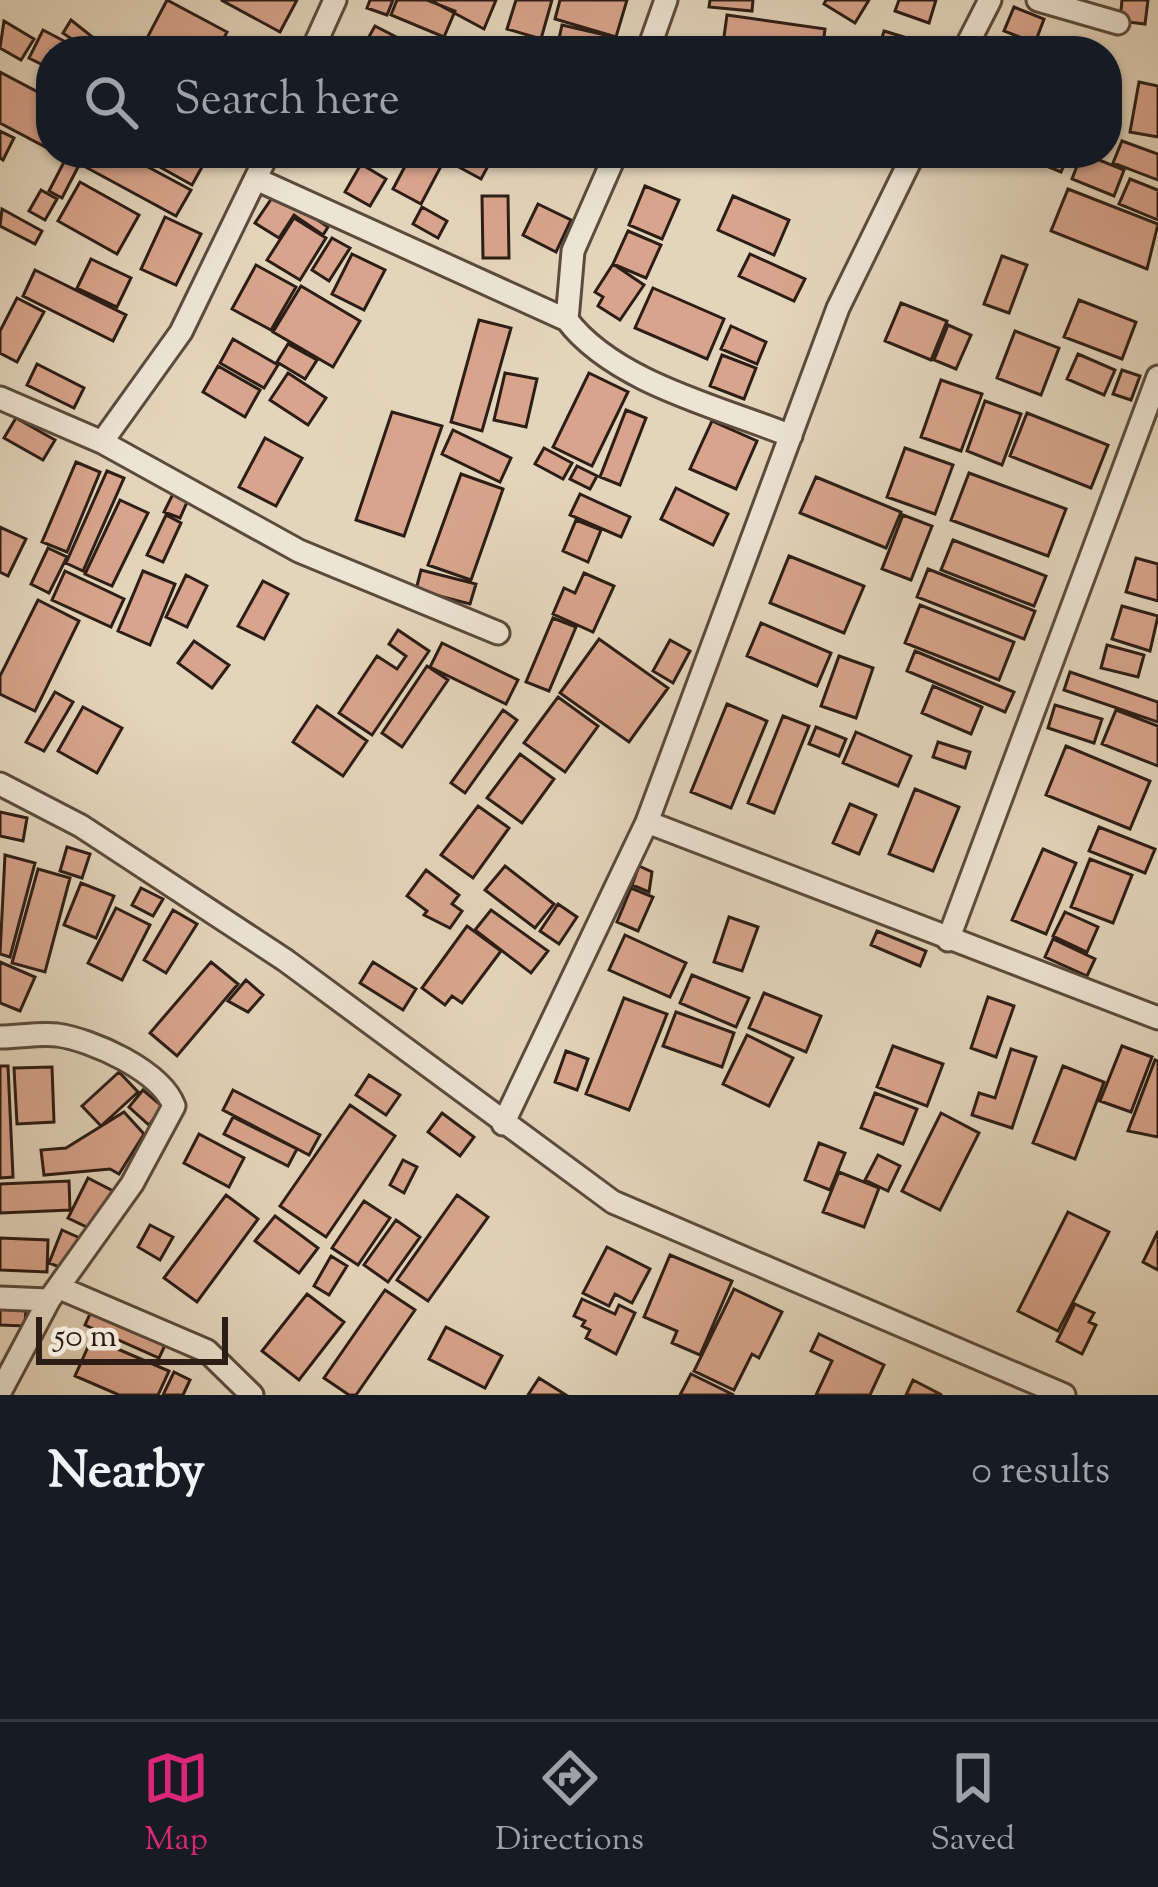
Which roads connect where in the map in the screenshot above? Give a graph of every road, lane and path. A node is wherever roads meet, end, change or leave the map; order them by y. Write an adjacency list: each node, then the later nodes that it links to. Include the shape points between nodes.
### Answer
1 (335, 0): 6 (street)
2 (666, 0): 7 (street)
3 (990, 0): 8 (street)
4 (1038, 0): 5 (street)
5 (1118, 23)
6 (319, 36)
7 (653, 36)
8 (972, 36)
9 (261, 168): 12 (street)
10 (609, 168): 13 (street, via 573,251)
11 (907, 168): 16 (street, via 838,308)
12 (256, 178): 13 (street); 17 (street, via 181,332)
13 (568, 320): 16 (street, via 598,350 648,378)
14 (1158, 377): 21 (street)
15 (0, 398): 17 (street)
16 (791, 436): 20 (street)
17 (102, 442): 18 (street, via 299,551)
18 (498, 633)
19 (0, 784): 24 (street, via 81,826 285,960)
20 (646, 822): 21 (street); 24 (street)
21 (948, 940): 22 (street)
22 (1158, 1018)
23 (0, 1037): 25 (street, via 56,1035 98,1048 167,1089 174,1106 132,1184)
24 (502, 1124): 29 (street, via 613,1202)
25 (54, 1294): 26 (street); 27 (street); 28 (street, via 207,1351)
26 (0, 1298)
27 (0, 1392)
28 (252, 1395)
29 (1064, 1395)

